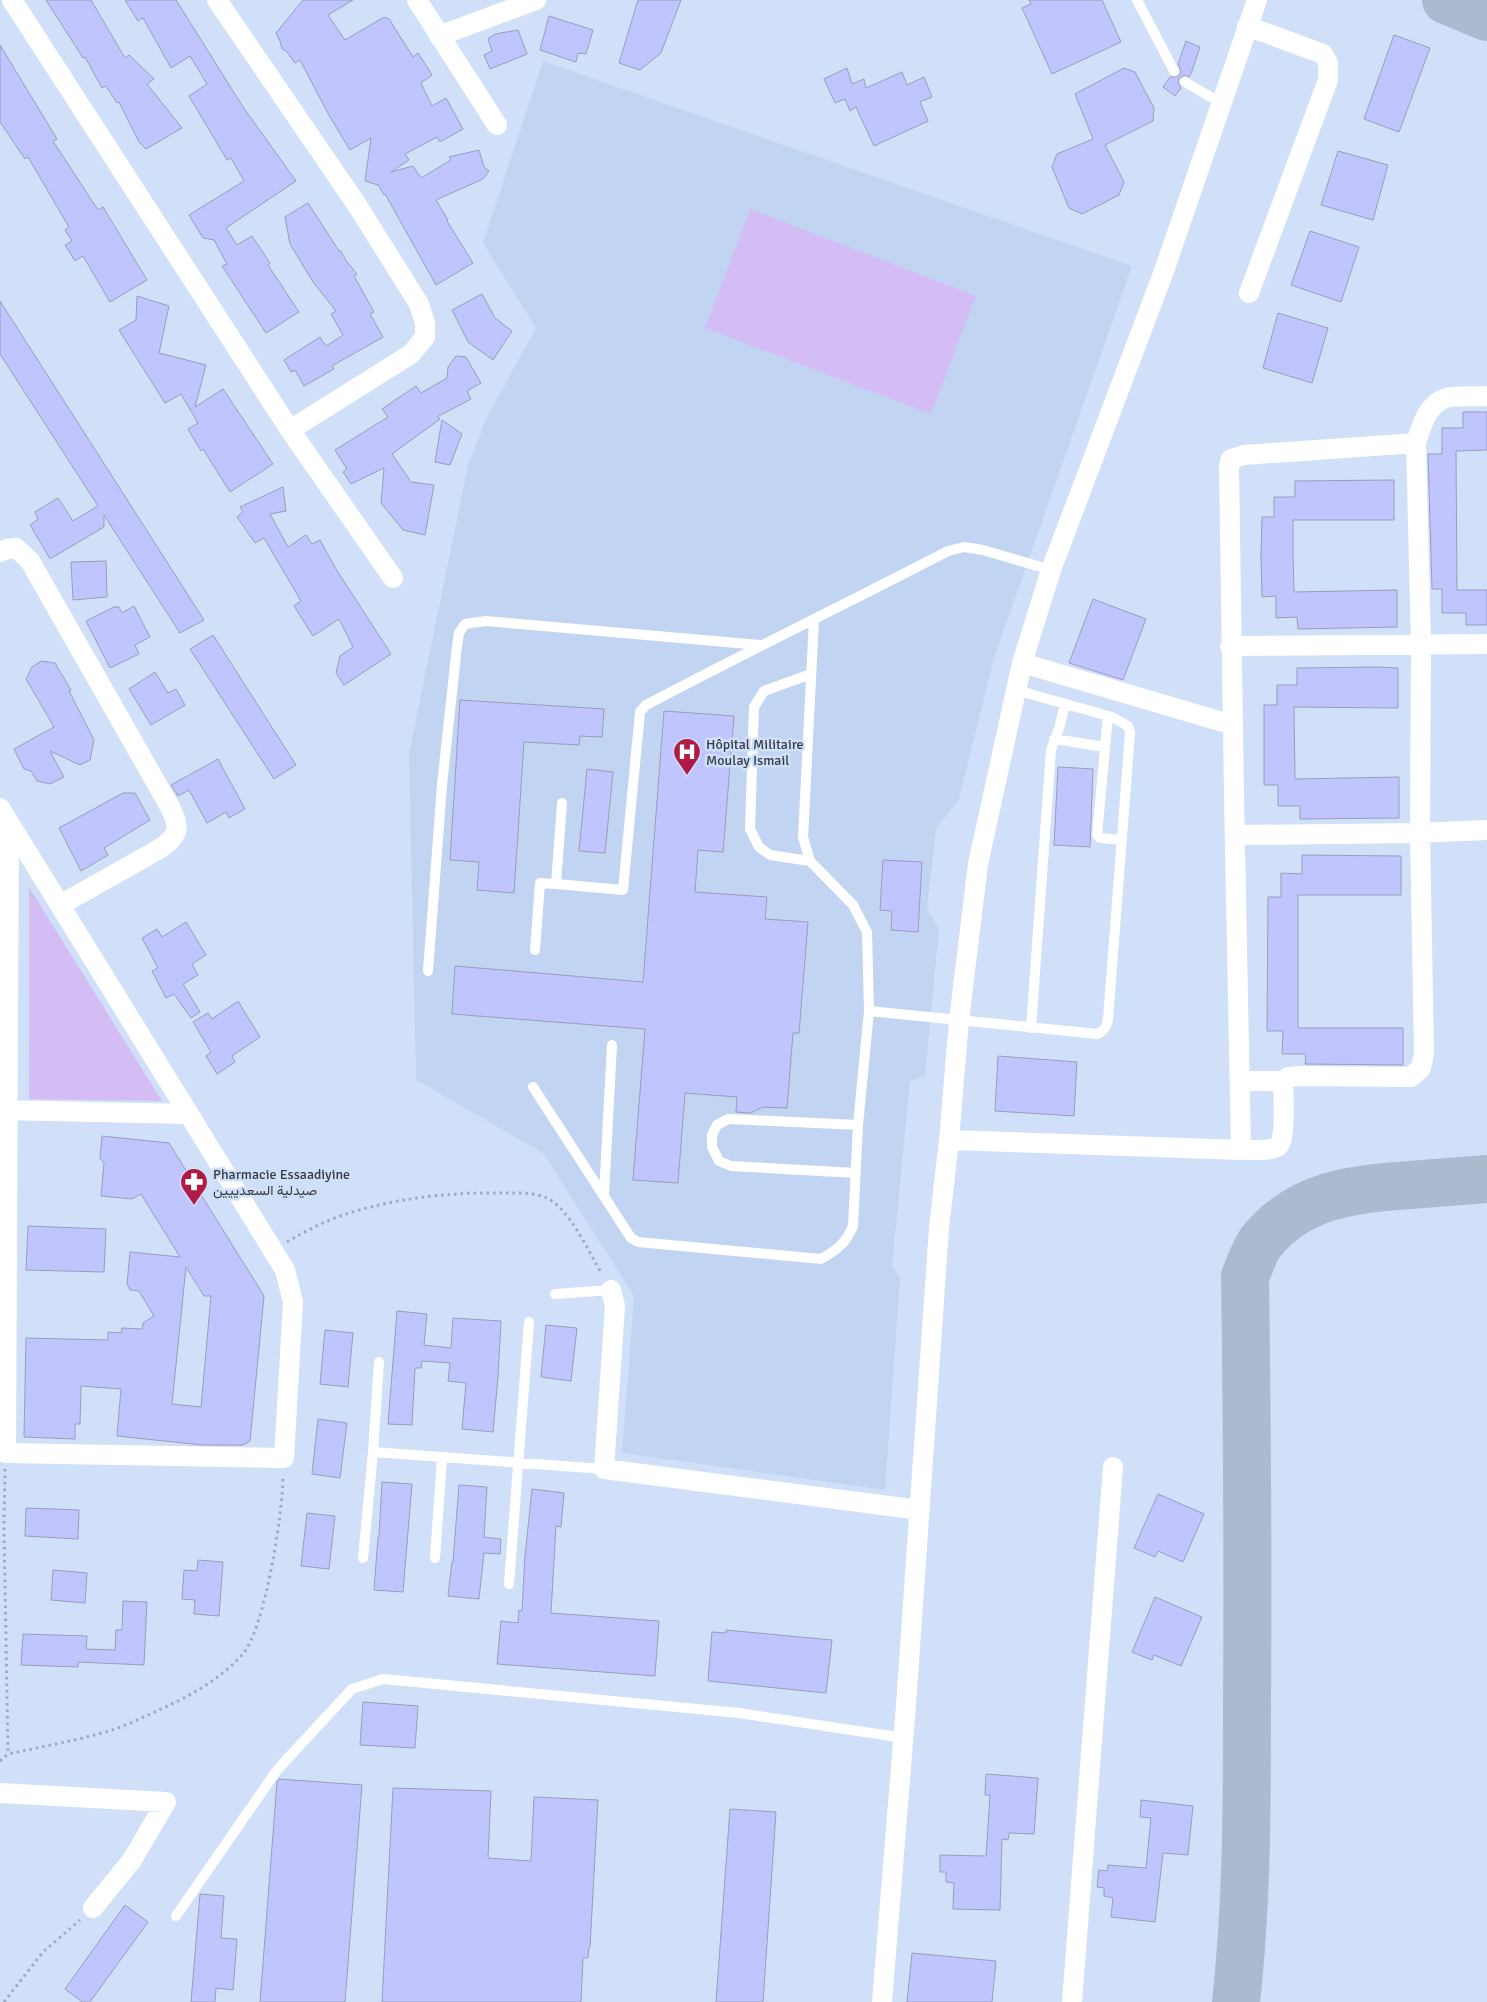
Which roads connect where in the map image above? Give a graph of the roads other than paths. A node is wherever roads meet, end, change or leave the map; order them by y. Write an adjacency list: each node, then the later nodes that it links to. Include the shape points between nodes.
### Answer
1 (12, 0): 15 (street)
2 (217, 0): 15 (street, via 357,205 419,304 425,323 425,337 411,354)
3 (417, 0): 8 (street)
4 (536, 0): 8 (street)
5 (1137, 0): 9 (lane)
6 (1257, 0): 7 (street)
7 (1247, 26): 11 (street); 13 (street, via 1323,54 1328,63 1328,80)
8 (439, 36): 12 (street)
9 (1174, 71)
10 (1185, 82): 11 (lane)
11 (1221, 103): 18 (street, via 1164,271)
12 (497, 126)
13 (1249, 293)
14 (1487, 396): 16 (street, via 1446,398 1423,419)
15 (290, 430): 19 (street)
16 (1416, 443): 21 (street); 24 (street, via 1244,454 1232,459 1229,467)
17 (0, 552): 41 (street, via 16,548 30,561 178,826 170,841 161,848)
18 (1051, 570): 20 (lane, via 964,547 948,552); 25 (street)
19 (392, 578)
20 (814, 620): 23 (lane); 26 (lane)
21 (1421, 644): 22 (street); 24 (street); 36 (street)
22 (1487, 644)
23 (761, 645): 40 (lane, via 646,704 640,712 623,890); 43 (lane, via 486,621 466,624 456,646)
24 (1230, 646): 30 (street)
25 (1022, 663): 27 (street); 30 (street)
26 (811, 674): 39 (lane, via 802,824); 39 (lane, via 764,691 754,707 750,829 759,847 770,855)
27 (1016, 690): 28 (lane); 45 (street, via 978,864)
28 (1065, 704): 29 (lane); 31 (lane)
29 (1108, 716): 32 (lane); 38 (lane, via 1128,726 1130,733)
30 (1232, 725): 37 (street)
31 (1054, 739): 32 (lane); 46 (lane)
32 (1105, 747): 38 (lane, via 1097,835)
33 (562, 803): 40 (lane)
34 (4, 815): 41 (street); 51 (street)
35 (1487, 830): 36 (street)
36 (1420, 834): 37 (street); 48 (street, via 1424,1054 1421,1068 1411,1077 1298,1076)
37 (1236, 836): 49 (street)
38 (1122, 840): 46 (lane, via 1106,1027 1097,1034)
39 (810, 861): 44 (lane, via 853,905 867,932)
40 (556, 884): 42 (lane, via 540,884)
41 (60, 905): 52 (street)
42 (535, 950)
43 (428, 971)
44 (869, 1011): 45 (lane); 53 (lane)
45 (959, 1020): 46 (lane); 54 (street)
46 (1031, 1028)
47 (612, 1045): 57 (lane)
48 (1283, 1081): 49 (street); 55 (street, via 1283,1134 1280,1144 1275,1148)
49 (1240, 1082): 55 (street)
50 (533, 1088): 57 (lane)
51 (4, 1110): 52 (street); 52 (street, via 6,1452 284,1458 293,1302 285,1270)
52 (188, 1114)
53 (858, 1125): 56 (lane); 56 (lane, via 728,1119 717,1125 712,1135 712,1147 719,1161 731,1166)
54 (949, 1140): 55 (street); 67 (street, via 939,1228)
55 (1241, 1150)
56 (856, 1173): 57 (lane, via 854,1218 848,1239 821,1259 638,1242 631,1238)
57 (604, 1194)
58 (611, 1290): 59 (lane); 66 (street, via 615,1306)
59 (555, 1294)
60 (530, 1322): 64 (lane)
61 (379, 1362): 62 (lane)
62 (373, 1452): 63 (lane); 68 (lane)
63 (442, 1458): 64 (lane); 69 (lane)
64 (517, 1463): 66 (lane); 70 (lane)
65 (1113, 1467): 76 (street)
66 (604, 1469): 67 (street)
67 (920, 1510): 71 (street)
68 (363, 1558)
69 (435, 1558)
70 (508, 1584)
71 (904, 1738): 74 (lane, via 739,1713 384,1679 352,1689 277,1770); 75 (street)
72 (0, 1793): 73 (street, via 166,1802 132,1860)
73 (94, 1908)
74 (176, 1916)
75 (882, 2002)
76 (1072, 2002)

